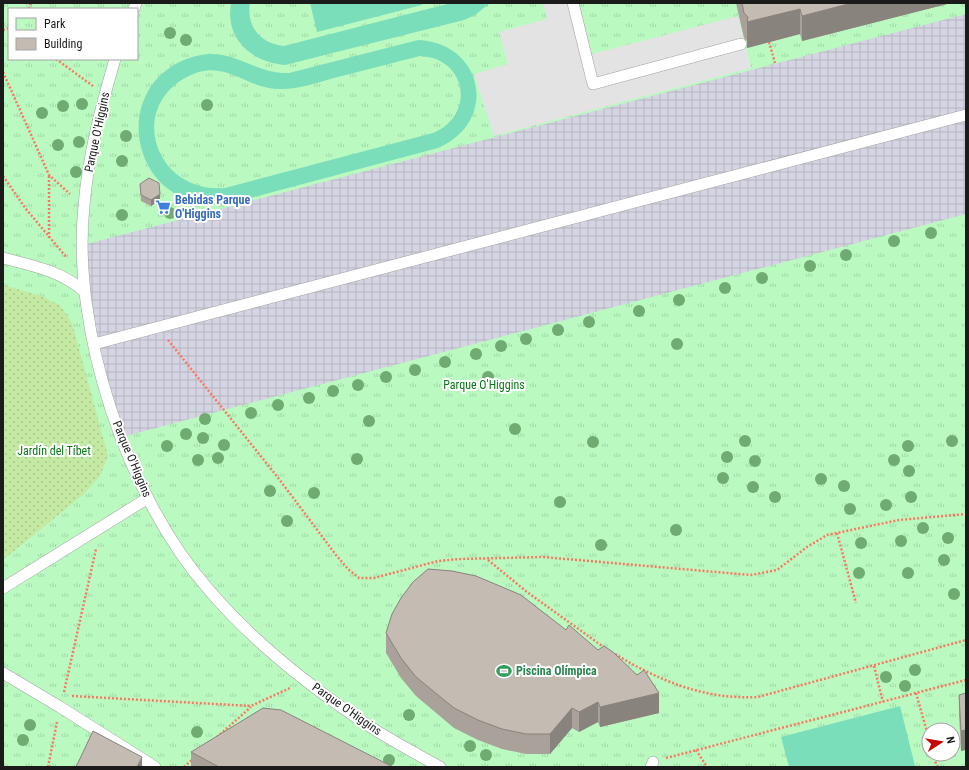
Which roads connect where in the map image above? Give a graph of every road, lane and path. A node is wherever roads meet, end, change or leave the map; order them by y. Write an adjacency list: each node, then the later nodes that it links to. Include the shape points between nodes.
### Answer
1 (573, 3): 3 (lane, via 593,84)
2 (769, 42): 6 (path)
3 (741, 44)
4 (57, 60): 8 (path)
5 (115, 60): 8 (lane, Parque O'Higgins)
6 (775, 63)
7 (3, 72): 10 (path)
8 (104, 95): 12 (lane, Parque O'Higgins)
9 (966, 115): 17 (lane)
10 (50, 175): 12 (path); 13 (path)
11 (3, 176): 13 (path)
12 (83, 207): 15 (lane, Parque O'Higgins)
13 (49, 238): 15 (path)
14 (3, 258): 16 (lane, via 51,271 72,280)
15 (83, 276): 16 (lane, Parque O'Higgins)
16 (85, 292): 18 (lane, Parque O'Higgins)
17 (158, 327): 18 (lane); 23 (path, via 336,555 359,578 374,578 438,561)
18 (94, 344): 19 (lane, Parque O'Higgins, via 119,430)
19 (148, 498): 21 (lane); 32 (lane, Parque O'Higgins, via 169,535 208,589 257,638)
20 (966, 514): 22 (path, via 899,520)
21 (102, 525): 24 (lane); 34 (path)
22 (838, 533): 23 (path, via 816,541 777,570 751,575 543,557); 25 (path)
23 (488, 559): 27 (path, via 527,592)
24 (3, 588)
25 (856, 603)
26 (966, 640): 29 (path)
27 (607, 649)
28 (612, 652): 29 (path, via 638,668 679,686 733,698 758,697)
29 (874, 666): 35 (path)
30 (3, 673): 37 (lane)
31 (966, 680): 33 (path)
32 (307, 681): 36 (path); 43 (lane, Parque O'Higgins, via 371,727)
33 (916, 694): 35 (path); 38 (path)
34 (63, 695): 36 (path); 37 (path)
35 (883, 702): 40 (path)
36 (251, 706): 39 (path)
37 (60, 707): 44 (path); 45 (lane)
38 (924, 722)
39 (212, 742)
40 (696, 750): 42 (path); 47 (path)
41 (195, 757): 46 (path)
42 (652, 764)
43 (435, 765)
44 (48, 767)
45 (155, 767)
46 (184, 767)
47 (707, 767)

